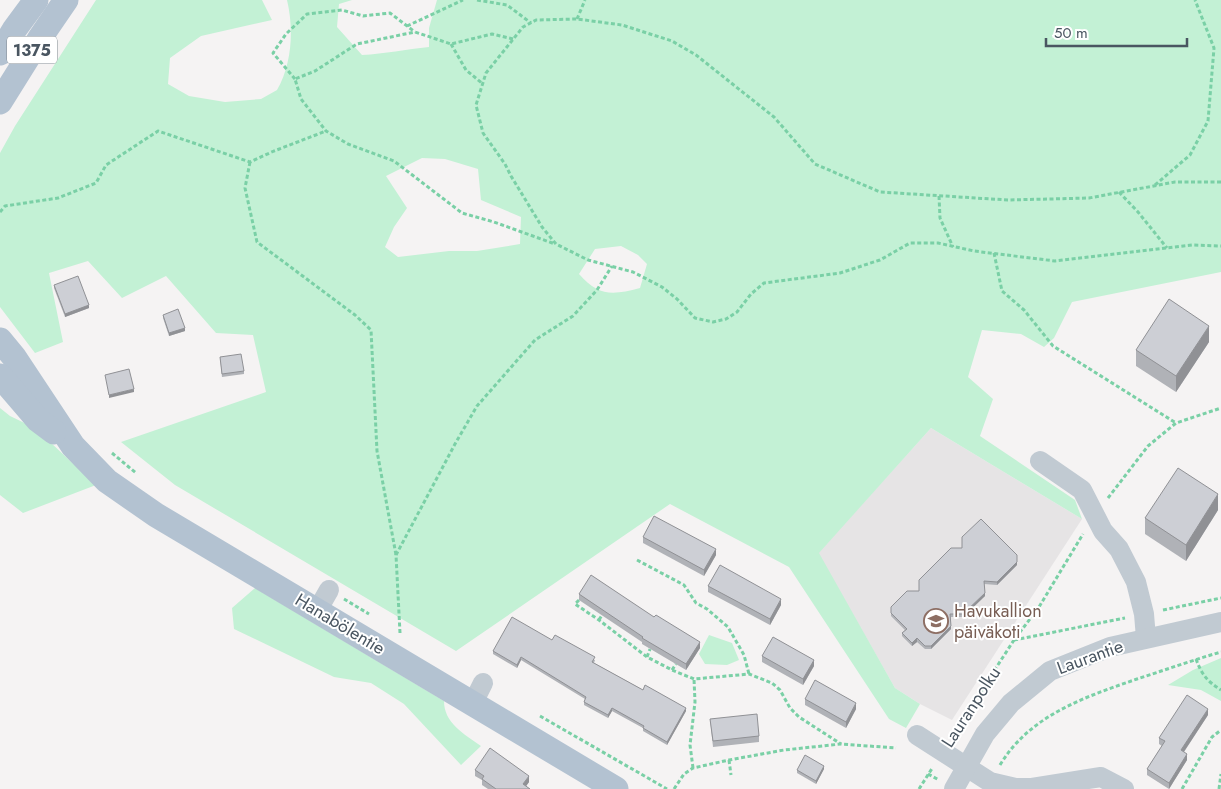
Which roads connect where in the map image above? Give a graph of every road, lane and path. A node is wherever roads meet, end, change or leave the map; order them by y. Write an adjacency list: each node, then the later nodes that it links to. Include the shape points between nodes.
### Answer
1 (36, 0): 15 (main road, 1375)
2 (66, 0): 18 (main road, 1375)
3 (463, 0): 9 (path)
4 (477, 0): 8 (path, via 507,5)
5 (585, 0): 7 (path)
6 (1195, 0): 13 (path)
7 (576, 19): 8 (path, via 536,20); 24 (path, via 622,25 672,41 696,54 774,117 815,164 880,192)
8 (531, 23): 11 (path, via 523,27)
9 (407, 26): 10 (path); 16 (path, via 390,13 363,16 342,10 307,14 286,34 273,53)
10 (415, 32): 12 (path); 16 (path, via 356,44 315,71)
11 (514, 39): 12 (path, via 492,34); 17 (path, via 486,73)
12 (451, 44): 17 (path, via 466,70)
13 (1214, 48): 14 (path); 22 (path, via 1208,121 1190,155)
14 (1221, 48)
15 (0, 53)
16 (295, 79): 19 (path, via 301,99)
17 (483, 84): 26 (path, via 476,105 483,133)
18 (0, 102)
19 (326, 131): 20 (path); 26 (path, via 348,144 394,161 462,213)
20 (250, 162): 25 (path, via 158,131 106,165 96,183 58,198 5,206); 39 (path, via 245,188 257,242 371,330 377,451)
21 (1221, 182): 22 (path)
22 (1155, 185): 23 (path)
23 (1119, 191): 24 (path, via 1089,198 1008,200); 29 (path)
24 (939, 196): 28 (path, via 940,218)
25 (0, 212)
26 (556, 244): 31 (path, via 588,260)
27 (1221, 246): 29 (path)
28 (954, 247): 30 (path); 31 (path, via 938,243 910,243 880,260 840,273 764,283 737,312 713,322 695,318 662,287 633,272)
29 (1167, 248): 30 (path, via 1055,261)
30 (994, 254): 35 (path, via 1002,291 1024,310 1053,346)
31 (612, 266): 39 (path, via 597,290 573,316 535,340 477,406)
32 (0, 340): 36 (main road, Hanabölentie)
33 (0, 376): 36 (main road, Hanabölentie, via 38,420)
34 (1221, 408): 35 (path, Lauranpolku)
35 (1176, 423): 38 (path, Lauranpolku, via 1148,446)
36 (73, 446): 74 (main road, Hanabölentie, via 106,481 156,515 323,600 478,693)
37 (1040, 461): 38 (street, via 1082,490)
38 (1095, 514): 43 (street, via 1136,582); 51 (path, Lauranpolku, via 1039,607)
39 (396, 554): 48 (path)
40 (637, 560): 58 (path, via 684,585 696,603 728,626 744,655)
41 (1221, 598): 43 (path)
42 (578, 600): 45 (path, via 575,604)
43 (1144, 614): 49 (street); 51 (path)
44 (602, 615): 45 (path)
45 (599, 620): 50 (path)
46 (1221, 622): 49 (street, Laurantie)
47 (627, 632): 50 (path)
48 (400, 633)
49 (1146, 638): 68 (street, Laurantie, via 1110,647 1050,671 1011,703 985,734)
50 (624, 639): 54 (path)
51 (1014, 640): 65 (path, Lauranpolku)
52 (650, 649): 54 (path)
53 (1221, 652): 55 (path)
54 (647, 657): 57 (path)
55 (1196, 659): 60 (path, via 1202,674); 72 (path, via 1089,696 1048,716 1018,740)
56 (676, 664): 57 (path)
57 (672, 670): 59 (path)
58 (749, 674): 59 (path); 63 (path, via 772,683 799,717)
59 (694, 679): 67 (path, via 690,745)
60 (1221, 690)
61 (1221, 730): 78 (path, via 1212,737)
62 (917, 735): 65 (street)
63 (841, 744): 64 (path); 66 (path)
64 (896, 748)
65 (942, 752): 68 (street); 69 (path, Lauranpolku)
66 (729, 760): 67 (path); 71 (path)
67 (693, 768): 75 (path, via 684,774)
68 (967, 768): 72 (street); 73 (street, Laurantie)
69 (928, 774): 73 (path); 76 (path, Lauranpolku)
70 (1221, 774): 79 (path)
71 (731, 775)
72 (990, 782): 77 (street, via 1032,788 1101,777)
73 (947, 785)
74 (616, 789)
75 (674, 789)
76 (919, 789)
77 (1124, 789)
78 (1182, 789)
79 (1219, 789)

